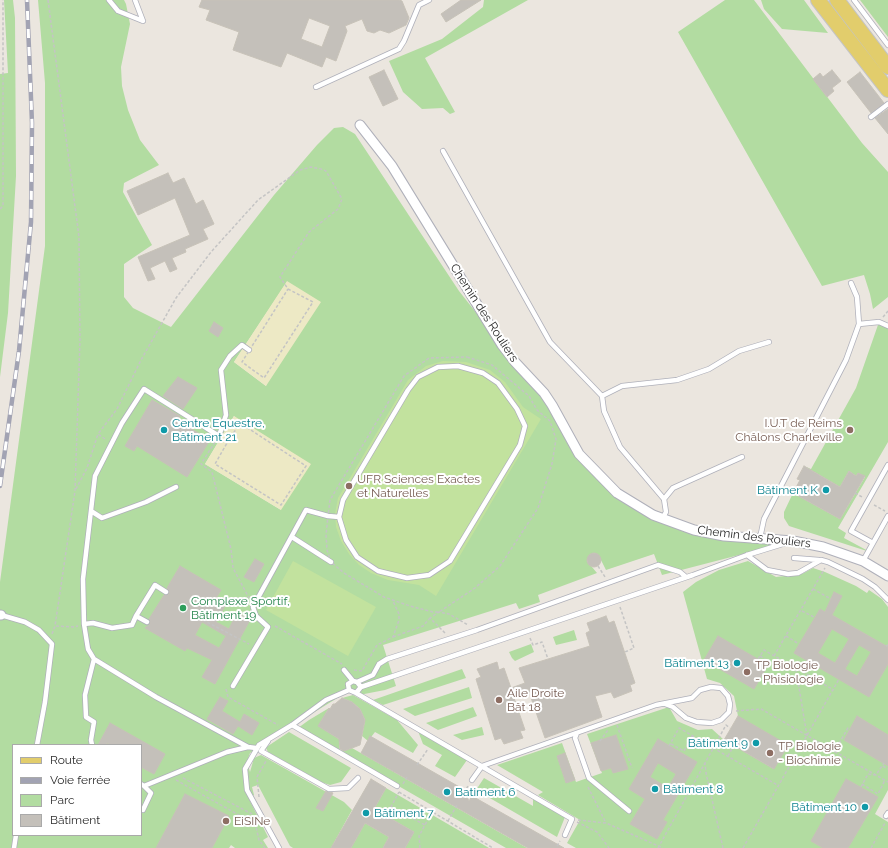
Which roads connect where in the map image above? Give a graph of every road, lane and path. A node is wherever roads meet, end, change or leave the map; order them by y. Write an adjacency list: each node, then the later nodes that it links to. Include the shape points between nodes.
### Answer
1 (3, 0): 17 (path, via 3,206)
2 (48, 0): 32 (path, via 79,237 80,340)
3 (109, 0): 4 (lane, via 118,11 143,21)
4 (135, 0)
5 (429, 0): 11 (lane, via 419,5 399,49)
6 (818, 0): 12 (main road)
7 (837, 0): 10 (main road)
8 (854, 0): 9 (lane)
9 (888, 44)
10 (888, 67)
11 (316, 87)
12 (888, 90)
13 (888, 104): 14 (lane)
14 (870, 117)
15 (360, 124): 38 (street, Chemin des Rouliers, via 392,166 502,345 552,405 579,454 617,493)
16 (443, 151): 24 (lane, via 550,342)
17 (0, 209)
18 (851, 283): 20 (lane, via 857,297)
19 (288, 288): 23 (path); 23 (path, via 313,302 264,378 242,362); 25 (path, via 280,277 309,232 338,210 342,199 326,171 321,169 311,167 300,170 258,200 211,252 176,298 117,409)
20 (859, 324): 21 (lane, via 879,322); 40 (lane, via 846,360 764,519)
21 (888, 326)
22 (769, 342): 24 (lane, via 739,352 709,369 677,380 622,386)
23 (249, 350): 26 (lane, via 242,345 230,356 221,370 226,415)
24 (602, 396): 33 (lane, via 604,411 620,447)
25 (98, 434): 28 (path); 32 (path, via 87,468)
26 (219, 436): 27 (path); 28 (lane, via 144,389); 59 (path, via 201,464 212,472 231,549 233,568)
27 (228, 443): 27 (path, via 215,464 281,505 306,466 240,423)
28 (111, 444): 34 (lane, via 95,476)
29 (742, 457): 33 (lane, via 673,488)
30 (888, 465): 42 (lane, via 851,531)
31 (176, 487): 34 (lane, via 146,502 102,518)
32 (75, 491): 70 (path)
33 (664, 500): 38 (lane, via 666,512)
34 (90, 511): 69 (lane, via 83,579)
35 (328, 516): 37 (lane); 39 (lane, via 306,510); 47 (path, via 326,535); 61 (path, via 330,500 404,376 429,358 467,357 492,365 511,380 529,396 536,410 550,421 556,439 552,464 538,508 500,566 475,588)
36 (888, 516): 42 (lane)
37 (339, 517): 37 (lane, via 346,540 362,561 378,571 407,578 429,575 450,561 520,444 525,426 518,409 498,383 483,373 458,366 438,367 418,377 343,500)
38 (662, 519): 40 (street, Chemin des Rouliers, via 709,533)
39 (292, 537): 47 (lane); 59 (lane)
40 (760, 538): 41 (street, Chemin des Rouliers)
41 (793, 541): 43 (lane); 46 (street, Chemin des Rouliers, via 837,550)
42 (872, 543): 46 (lane)
43 (747, 554): 45 (lane, via 767,570 788,574 798,573); 51 (lane)
44 (794, 558): 45 (lane)
45 (821, 560): 48 (lane)
46 (863, 561): 50 (street, Chemin des Rouliers)
47 (331, 562): 58 (path, via 344,573)
48 (828, 562): 53 (path); 57 (lane, via 875,586)
49 (598, 566): 52 (path)
50 (888, 576)
51 (686, 577): 52 (lane, via 680,572 658,565); 55 (lane)
52 (609, 582): 71 (lane)
53 (813, 589): 56 (path); 60 (path)
54 (166, 592): 63 (lane, via 155,585)
55 (617, 599): 79 (path, via 634,648); 94 (lane)
56 (831, 599)
57 (888, 600)
58 (393, 601): 61 (path); 73 (path, via 399,620)
59 (253, 607): 68 (lane, via 256,616)
60 (801, 610): 64 (path); 72 (path)
61 (439, 612): 65 (path); 71 (path, via 448,614)
62 (1, 615): 76 (lane, via 25,622 39,630)
63 (136, 616): 67 (lane); 69 (lane, via 132,625 112,628 93,623)
64 (814, 617)
65 (430, 618): 73 (path, via 423,626); 74 (path)
66 (203, 620): 78 (path)
67 (147, 622)
68 (264, 623): 78 (lane, via 268,627); 87 (path, via 274,625)
69 (84, 624): 70 (path, via 74,627); 82 (lane, via 88,649)
70 (56, 626): 76 (path, via 52,632)
71 (477, 630): 74 (lane)
72 (786, 636): 77 (path); 81 (path)
73 (393, 637): 89 (path, via 377,645 362,671)
74 (451, 638): 92 (lane, via 387,659 379,664 373,675)
75 (542, 642): 83 (path)
76 (52, 644): 109 (lane)
77 (799, 644)
78 (256, 647): 93 (lane)
79 (625, 652)
80 (760, 656): 81 (path, via 764,650); 84 (path); 86 (path, via 778,667)
81 (774, 656): 86 (path)
82 (94, 659): 110 (lane, via 85,695 86,717 94,722); 112 (lane)
83 (548, 659)
84 (758, 659)
85 (807, 661): 90 (path)
86 (788, 664): 88 (path)
87 (344, 668): 92 (lane)
88 (796, 669): 90 (path); 106 (path)
89 (352, 670)
90 (801, 671): 96 (path)
91 (839, 679): 96 (path)
92 (355, 681): 94 (lane); 95 (lane, via 348,684)
93 (231, 685): 101 (path, via 226,690 228,697 279,726)
94 (361, 687): 97 (lane)
95 (349, 690): 97 (lane); 101 (lane, via 326,700)
96 (834, 690): 106 (path)
97 (356, 692): 121 (lane)
98 (665, 704): 99 (lane, via 697,722 712,723 721,720); 99 (lane, via 692,698 700,690 721,688 728,696); 100 (lane)
99 (729, 712): 106 (path, via 760,709)
100 (616, 720): 104 (lane); 108 (path); 122 (path)
101 (290, 727): 107 (lane); 134 (lane)
102 (730, 728): 113 (path, via 726,725)
103 (850, 729): 116 (path, via 848,728)
104 (577, 733): 121 (lane); 128 (lane, via 575,738)
105 (692, 736): 105 (path, via 679,728 670,744 684,751); 113 (path)
106 (808, 736): 116 (path); 135 (path)
107 (269, 740): 114 (lane); 117 (lane, via 261,751)
108 (600, 741)
109 (37, 744)
110 (92, 744)
111 (734, 745): 118 (path)
112 (248, 747): 114 (lane); 124 (lane, via 227,752)
113 (713, 747): 118 (path); 119 (path)
114 (256, 748): 145 (lane, via 245,769 248,790)
115 (428, 749): 120 (path)
116 (834, 752): 125 (path)
117 (269, 755): 127 (lane, via 329,790 348,788); 137 (path, via 257,777)
118 (728, 756): 135 (path)
119 (705, 763): 152 (path); 160 (path)
120 (417, 765)
121 (482, 766): 129 (lane); 146 (lane)
122 (632, 768)
123 (888, 769): 125 (path, via 883,764)
124 (175, 773): 126 (lane); 145 (path)
125 (876, 775): 130 (path); 132 (path, via 868,774)
126 (167, 776): 133 (lane); 154 (path, via 255,824)
127 (358, 778)
128 (589, 778): 141 (lane); 148 (path, via 584,779)
129 (472, 780)
130 (885, 780): 131 (path); 132 (path, via 878,794)
131 (888, 782)
132 (862, 784): 136 (path)
133 (143, 785): 140 (lane, via 151,792)
134 (397, 786)
135 (779, 786): 161 (path)
136 (861, 787)
137 (262, 802)
138 (457, 805): 147 (path)
139 (391, 807): 142 (path, via 399,792); 143 (path); 149 (path)
140 (143, 810)
141 (628, 811)
142 (432, 812): 147 (path); 149 (path)
143 (386, 816)
144 (888, 816): 162 (path)
145 (262, 818): 155 (lane)
146 (572, 819): 148 (path); 150 (lane); 158 (path, via 597,832)
147 (448, 822): 157 (path)
148 (606, 823): 152 (path)
149 (425, 825): 156 (path, via 419,836)
150 (565, 835)
151 (16, 836): 153 (lane)
152 (658, 847): 159 (path)
153 (14, 848)
154 (265, 848)
155 (279, 848)
156 (420, 848)
157 (493, 848)
158 (609, 848)
159 (663, 848)
160 (723, 848)
161 (743, 848)
162 (871, 848)

